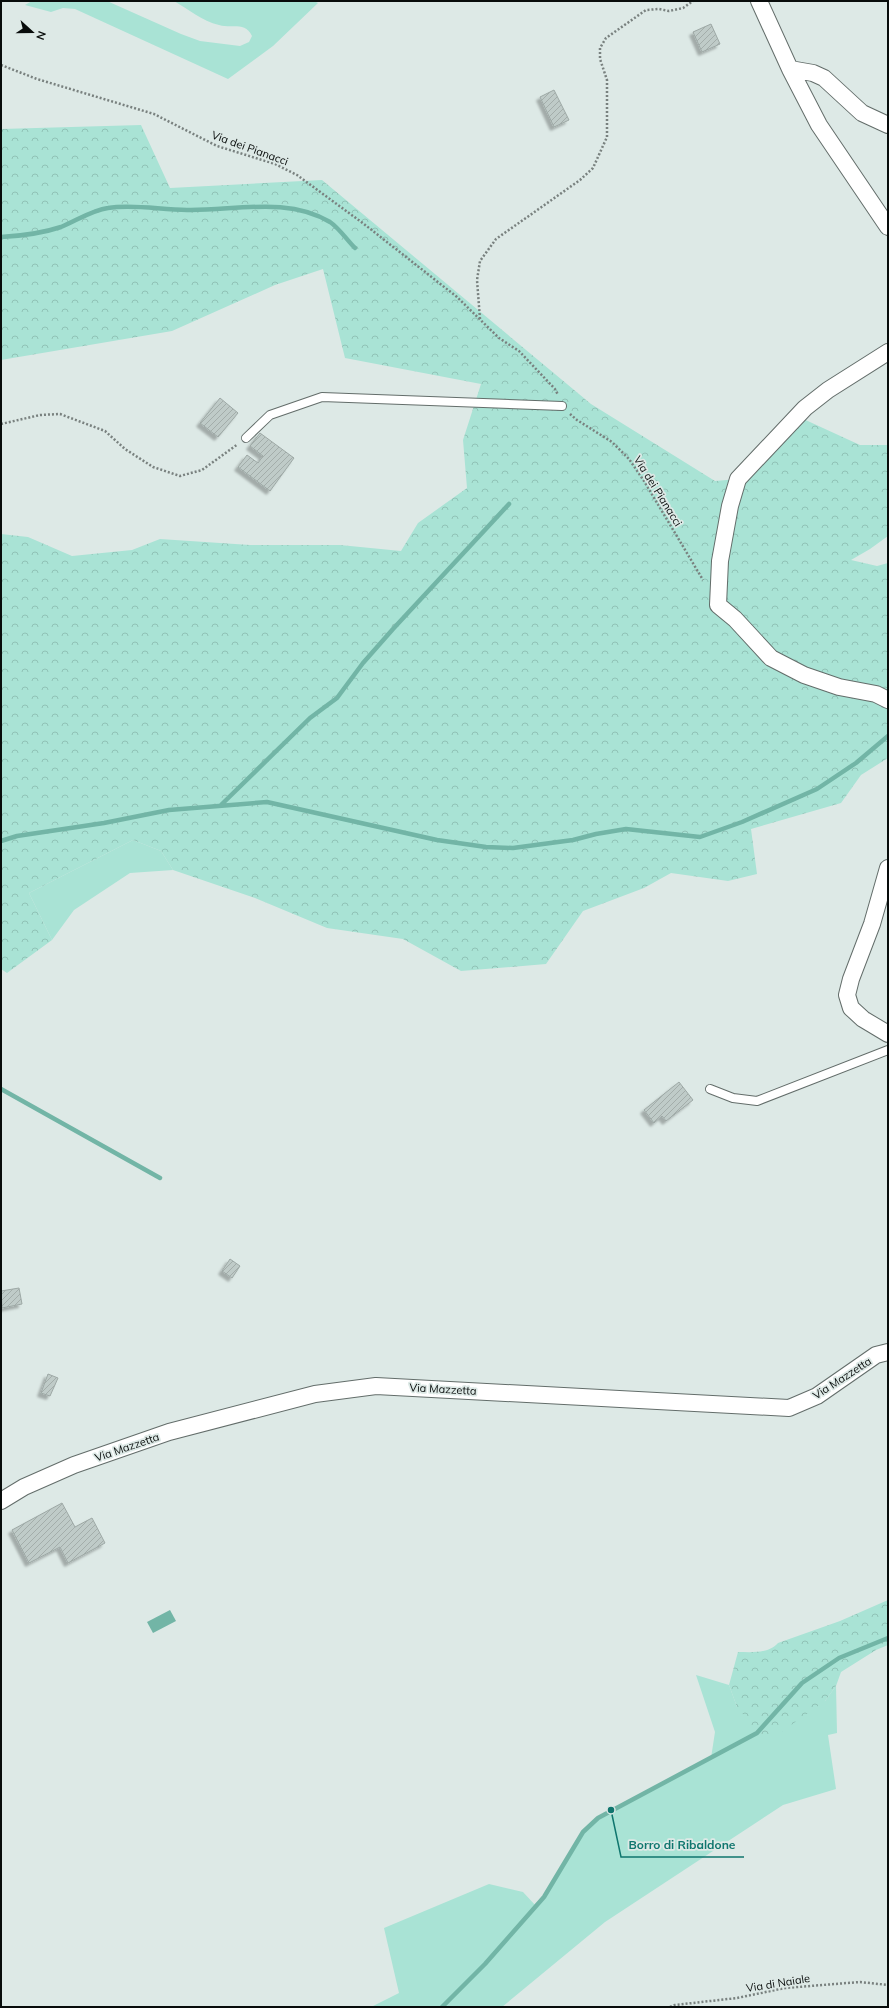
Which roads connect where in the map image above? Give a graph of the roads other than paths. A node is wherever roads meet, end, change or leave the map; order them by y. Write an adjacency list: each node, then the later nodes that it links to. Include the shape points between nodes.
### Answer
1 (759, 1): 2 (street)
2 (790, 69): 3 (street, via 824,78 862,113); 4 (street, via 819,124)
3 (888, 125)
4 (888, 227)
5 (888, 352): 8 (street, via 828,390 805,408 738,479 730,506 720,561 718,605 772,658 804,675 839,687 876,694)
6 (562, 406): 7 (lane, via 322,397 270,415)
7 (246, 438)
8 (888, 700)
9 (888, 868): 10 (street, via 847,996 851,1008 863,1019)
10 (888, 1034)
11 (888, 1050): 12 (lane, via 757,1101 733,1098)
12 (710, 1089)
13 (888, 1352): 14 (street, Via Mazzetta, via 876,1355 817,1396 789,1408 376,1386 315,1394 169,1432 74,1465 24,1487)
14 (1, 1501)

